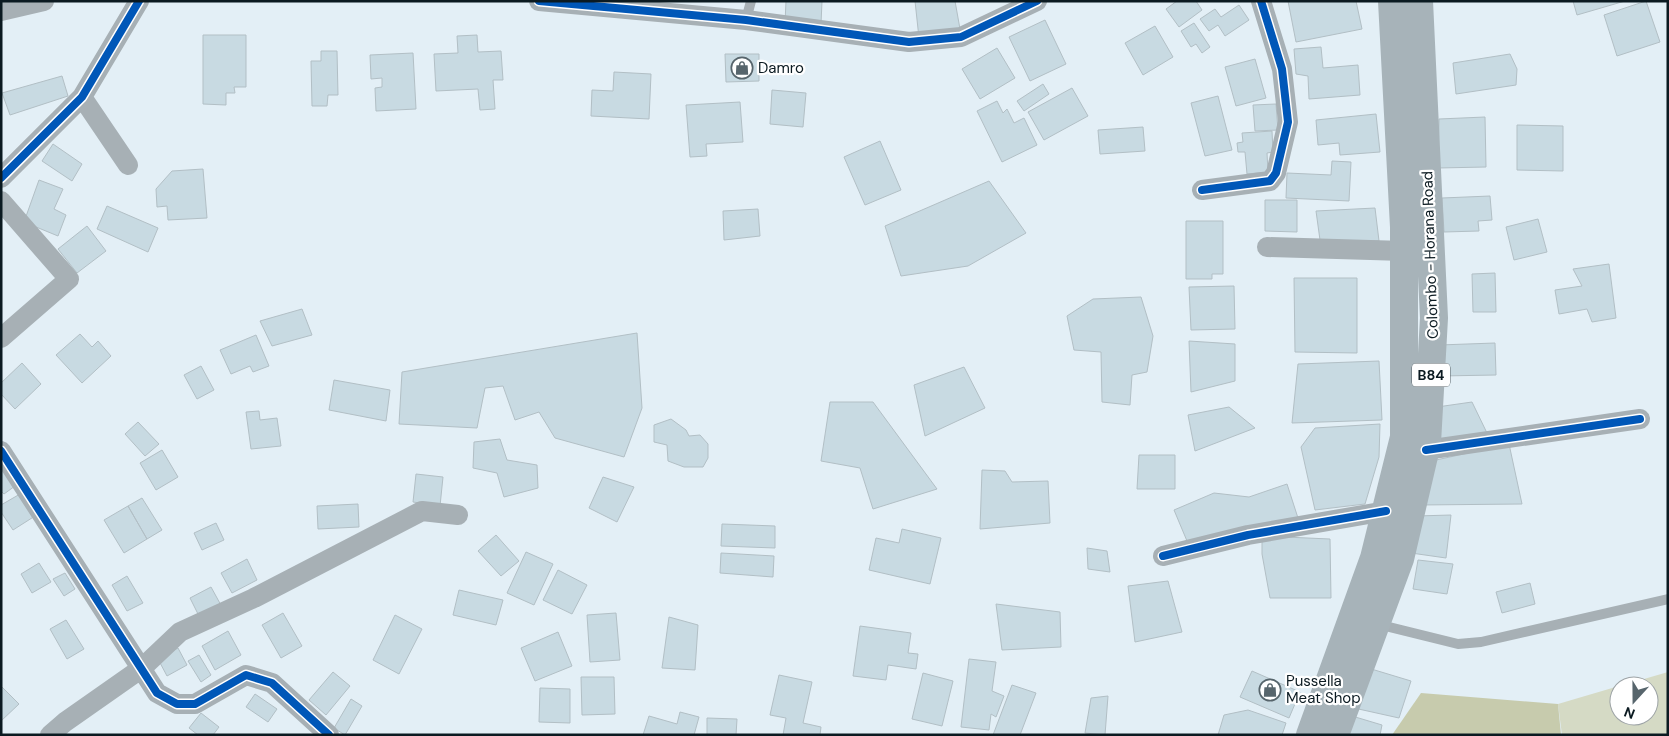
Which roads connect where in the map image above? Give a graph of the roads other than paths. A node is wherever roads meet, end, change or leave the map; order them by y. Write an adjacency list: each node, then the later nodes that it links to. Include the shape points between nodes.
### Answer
1 (44, 1): 9 (street)
2 (139, 1): 11 (street)
3 (539, 1): 8 (street)
4 (1037, 1): 10 (street, via 961,37 909,42)
5 (1261, 1): 14 (street, via 1282,69 1288,122 1276,173 1270,180)
6 (1392, 1): 17 (main road, Colombo - Horana Road / B84)
7 (1420, 1): 20 (main road, Colombo - Horana Road / B84, via 1434,318)
8 (608, 4): 10 (street)
9 (1, 11)
10 (748, 11)
11 (82, 97): 12 (street); 13 (street)
12 (128, 165)
13 (1, 178)
14 (1202, 190)
15 (1, 201): 18 (street, via 69,279)
16 (1267, 247): 17 (street)
17 (1404, 251): 22 (main road, Colombo - Horana Road / B84, via 1404,437)
18 (1, 338)
19 (1640, 419): 20 (street)
20 (1426, 450): 26 (main road, Colombo - Horana Road / B84, via 1400,559)
21 (1, 451): 27 (street)
22 (1386, 510): 24 (street, via 1248,535); 30 (main road, Colombo - Horana Road / B84, via 1374,558)
23 (458, 515): 27 (street, via 422,512 180,632)
24 (1163, 556)
25 (1668, 599): 26 (lane, via 1481,642 1458,644)
26 (1376, 624): 31 (main road, Colombo - Horana Road / B84)
27 (142, 668): 28 (street); 29 (street, via 157,693 177,704 195,704 246,675 272,683)
28 (50, 735)
29 (329, 735)
30 (1310, 735)
31 (1335, 735)

